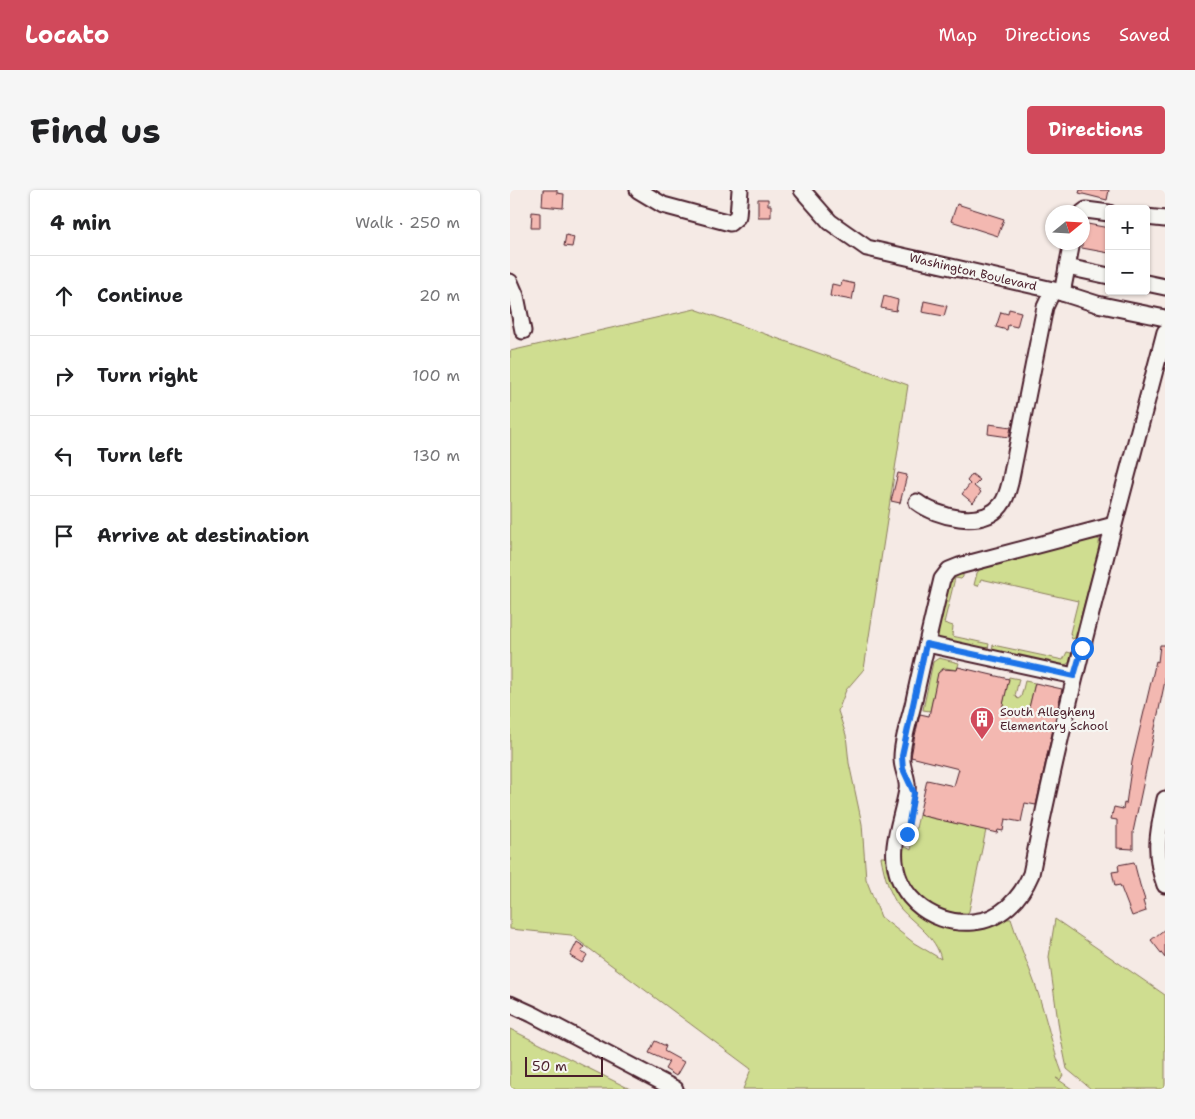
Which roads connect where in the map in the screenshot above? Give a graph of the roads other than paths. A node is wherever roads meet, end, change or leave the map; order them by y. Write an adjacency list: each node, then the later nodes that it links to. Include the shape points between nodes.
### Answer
1 (638, 190): 2 (street, via 663,205 730,224 738,216)
2 (740, 190)
3 (802, 190): 14 (street, Washington Boulevard, via 830,222 868,248)
4 (1090, 211): 5 (street)
5 (1105, 212)
6 (1150, 217): 7 (street)
7 (1165, 219)
8 (1070, 250): 9 (street)
9 (1067, 267): 10 (street); 14 (street)
10 (1105, 275)
11 (510, 282): 16 (street)
12 (1150, 284): 13 (street)
13 (1165, 287)
14 (1057, 292): 15 (street, Washington Boulevard); 18 (street, via 1045,307 1005,500 991,513 966,519 926,509)
15 (1165, 318)
16 (522, 331)
17 (1165, 332): 19 (street)
18 (917, 502)
19 (1114, 525): 20 (street, via 949,570 942,579); 21 (street)
20 (926, 644): 21 (street); 21 (street, via 902,756 907,788 895,843 896,865 902,885 922,909 950,921 979,922 998,914 1008,908 1027,883)
21 (1074, 676)
22 (1165, 799): 23 (street, via 1157,860)
23 (1165, 885)
24 (510, 1004): 25 (street)
25 (675, 1089)

